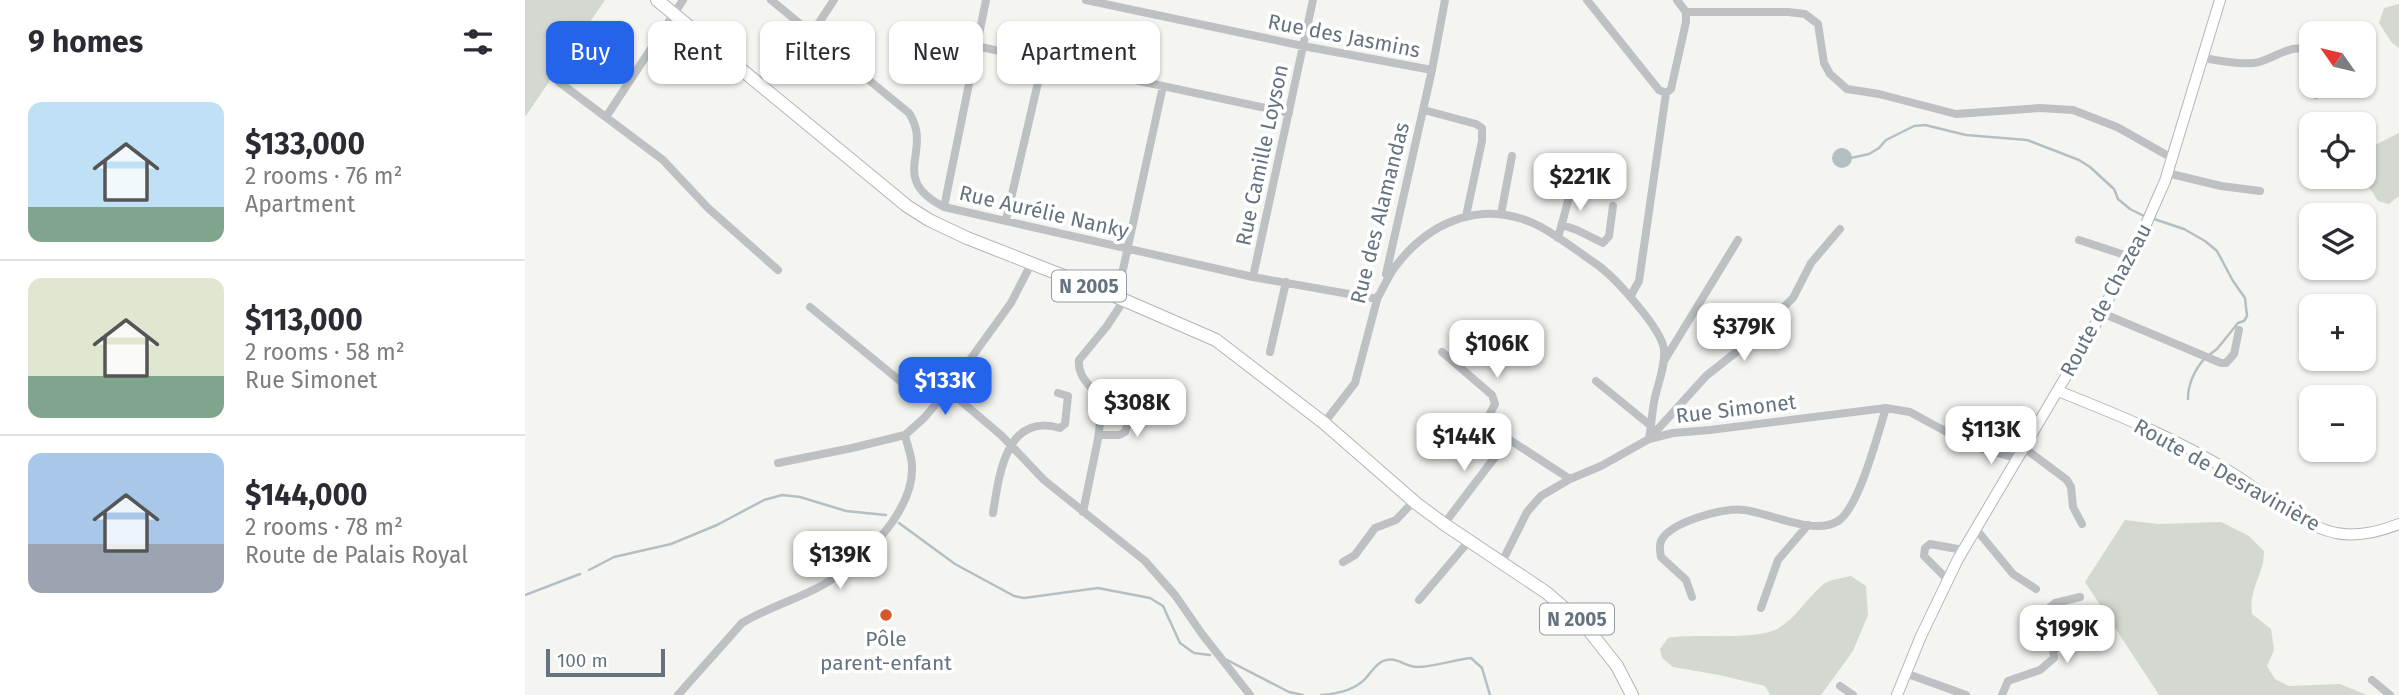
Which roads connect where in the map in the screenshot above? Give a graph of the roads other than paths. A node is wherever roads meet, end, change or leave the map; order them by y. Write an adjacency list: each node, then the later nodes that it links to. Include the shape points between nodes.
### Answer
1 (657, 0): 13 (main road, N 2005)
2 (683, 0): 13 (street)
3 (771, 0): 14 (street, Rue Aurélie Nanky)
4 (834, 0): 15 (street)
5 (986, 0): 16 (street)
6 (1086, 0): 17 (street, Rue des Jasmins)
7 (1313, 0): 17 (street, Rue Camille Loyson)
8 (1445, 0): 20 (street, Rue des Alamandas)
9 (1587, 0): 27 (street)
10 (1677, 0): 12 (street)
11 (2220, 0): 19 (main road, Route de Chazeau)
12 (1686, 12): 27 (street, via 1671,89); 32 (street, via 1805,14 1818,24 1830,74 1847,89 1956,114 2073,110 2117,127)
13 (674, 15): 30 (street); 48 (main road, N 2005, via 907,206)
14 (797, 21)
15 (820, 21)
16 (981, 21)
17 (1303, 46): 20 (street, Rue des Jasmins); 29 (street, Rue Camille Loyson)
18 (2299, 48): 19 (street, via 2252,64)
19 (2203, 58): 32 (main road, Route de Chazeau)
20 (1432, 71): 28 (street, Rue des Alamandas)
21 (562, 84): 30 (street)
22 (874, 84): 37 (street, Rue Aurélie Nanky, via 909,113 916,127 916,184 923,195)
23 (968, 84): 37 (street)
24 (1037, 84): 40 (street)
25 (1153, 84): 26 (street)
26 (1163, 86): 29 (street); 46 (street)
27 (1662, 91): 52 (street, via 1639,281)
28 (1424, 110): 39 (street, via 1482,128); 54 (street, Rue des Alamandas, via 1391,260)
29 (1289, 113): 50 (street, Rue Camille Loyson)
30 (606, 117): 49 (street, via 663,160 708,208)
31 (1512, 156): 38 (street)
32 (2172, 158): 33 (main road, Route de Chazeau)
33 (2167, 173): 35 (street); 47 (main road, Route de Chazeau)
34 (1574, 179): 41 (street)
35 (2260, 191)
36 (1613, 206): 41 (street, via 1609,236 1603,243)
37 (944, 207): 40 (street, Rue Aurélie Nanky)
38 (1501, 214): 39 (street); 43 (street)
39 (1466, 216): 54 (street, via 1433,232 1407,253)
40 (1006, 220): 46 (street, Rue Aurélie Nanky)
41 (1562, 225): 43 (street)
42 (1840, 229): 71 (street, via 1811,263 1793,298 1706,376)
43 (1558, 238): 52 (street, via 1612,276)
44 (1738, 240): 60 (street)
45 (2078, 240): 47 (street)
46 (1128, 250): 50 (street, Rue Aurélie Nanky); 53 (street)
47 (2131, 257): 56 (main road, Route de Chazeau)
48 (1031, 264): 53 (main road, N 2005); 62 (street, via 1011,303)
49 (778, 270)
50 (1253, 277): 51 (street, Rue Aurélie Nanky)
51 (1286, 282): 54 (street, Rue Aurélie Nanky); 58 (street)
52 (1630, 297): 60 (street, via 1658,336)
53 (1121, 298): 67 (main road, N 2005, via 1216,340); 70 (street, via 1107,326 1079,360 1082,378 1101,401)
54 (1377, 299): 67 (street, Rue des Alamandas, via 1355,383)
55 (810, 307): 62 (street, via 905,384 925,373)
56 (2102, 313): 57 (street, via 2221,363 2234,354); 63 (main road, Route de Chazeau)
57 (2239, 330)
58 (1270, 352)
59 (1442, 352): 72 (street, via 1492,395 1495,404 1488,423)
60 (1664, 361): 68 (street)
61 (1596, 381): 68 (street)
62 (949, 388): 69 (street); 73 (street)
63 (2058, 391): 74 (main road, Route de Chazeau); 83 (main road, Route de Desravinière, via 2187,448 2321,528 2351,535)
64 (1058, 393): 73 (street, via 1068,396 1063,426 1032,426)
65 (1127, 399): 70 (street, via 1125,432)
66 (1886, 408): 71 (street, Rue Simonet); 75 (street, Rue Simonet, via 1910,412 1965,442); 84 (street, via 1865,473 1844,517 1824,527)
67 (1324, 423): 78 (main road, N 2005)
68 (1651, 426): 71 (street)
69 (905, 435): 76 (street); 99 (street, via 912,466 909,491 873,545 823,585 742,623)
70 (1099, 435): 79 (street)
71 (1649, 439): 77 (street, Rue Simonet)
72 (1508, 440): 77 (street); 81 (street)
73 (1010, 444): 79 (street); 80 (street)
74 (2023, 447): 75 (main road, Route de Chazeau); 82 (street, via 2071,486 2073,507)
75 (2016, 457): 85 (main road, Route de Chazeau)
76 (778, 463)
77 (1570, 479): 89 (street, Rue Simonet, via 1541,496 1527,512)
78 (1414, 501): 81 (main road, N 2005); 88 (street, via 1396,520 1375,528 1353,558)
79 (1083, 512): 100 (street, via 1145,561)
80 (993, 513)
81 (1444, 524): 86 (main road, N 2005)
82 (2082, 524)
83 (2399, 524)
84 (1808, 525): 92 (street, via 1744,510 1722,511 1670,530 1661,540 1661,557 1686,580); 95 (street, via 1778,560)
85 (1975, 528): 87 (main road, Route de Chazeau); 91 (street, via 2013,574)
86 (1469, 541): 89 (main road, N 2005); 94 (street)
87 (1963, 550): 90 (main road, Route de Chazeau); 90 (street, via 1930,544 1924,548 1924,556)
88 (1343, 562)
89 (1502, 562): 101 (main road, N 2005, via 1587,628 1617,666)
90 (1947, 579): 96 (main road, Route de Chazeau)
91 (2036, 589)
92 (1692, 597)
93 (2080, 597): 105 (street, via 2049,608 2054,658 2040,670 2008,681)
94 (1419, 600)
95 (1761, 608)
96 (1905, 673): 103 (main road, Route de Chazeau); 104 (street)
97 (2372, 680): 106 (street)
98 (1839, 686): 102 (street)
99 (678, 695)
100 (1250, 695)
101 (1632, 695)
102 (1853, 695)
103 (1898, 695)
104 (1966, 695)
105 (2002, 695)
106 (2390, 695)

